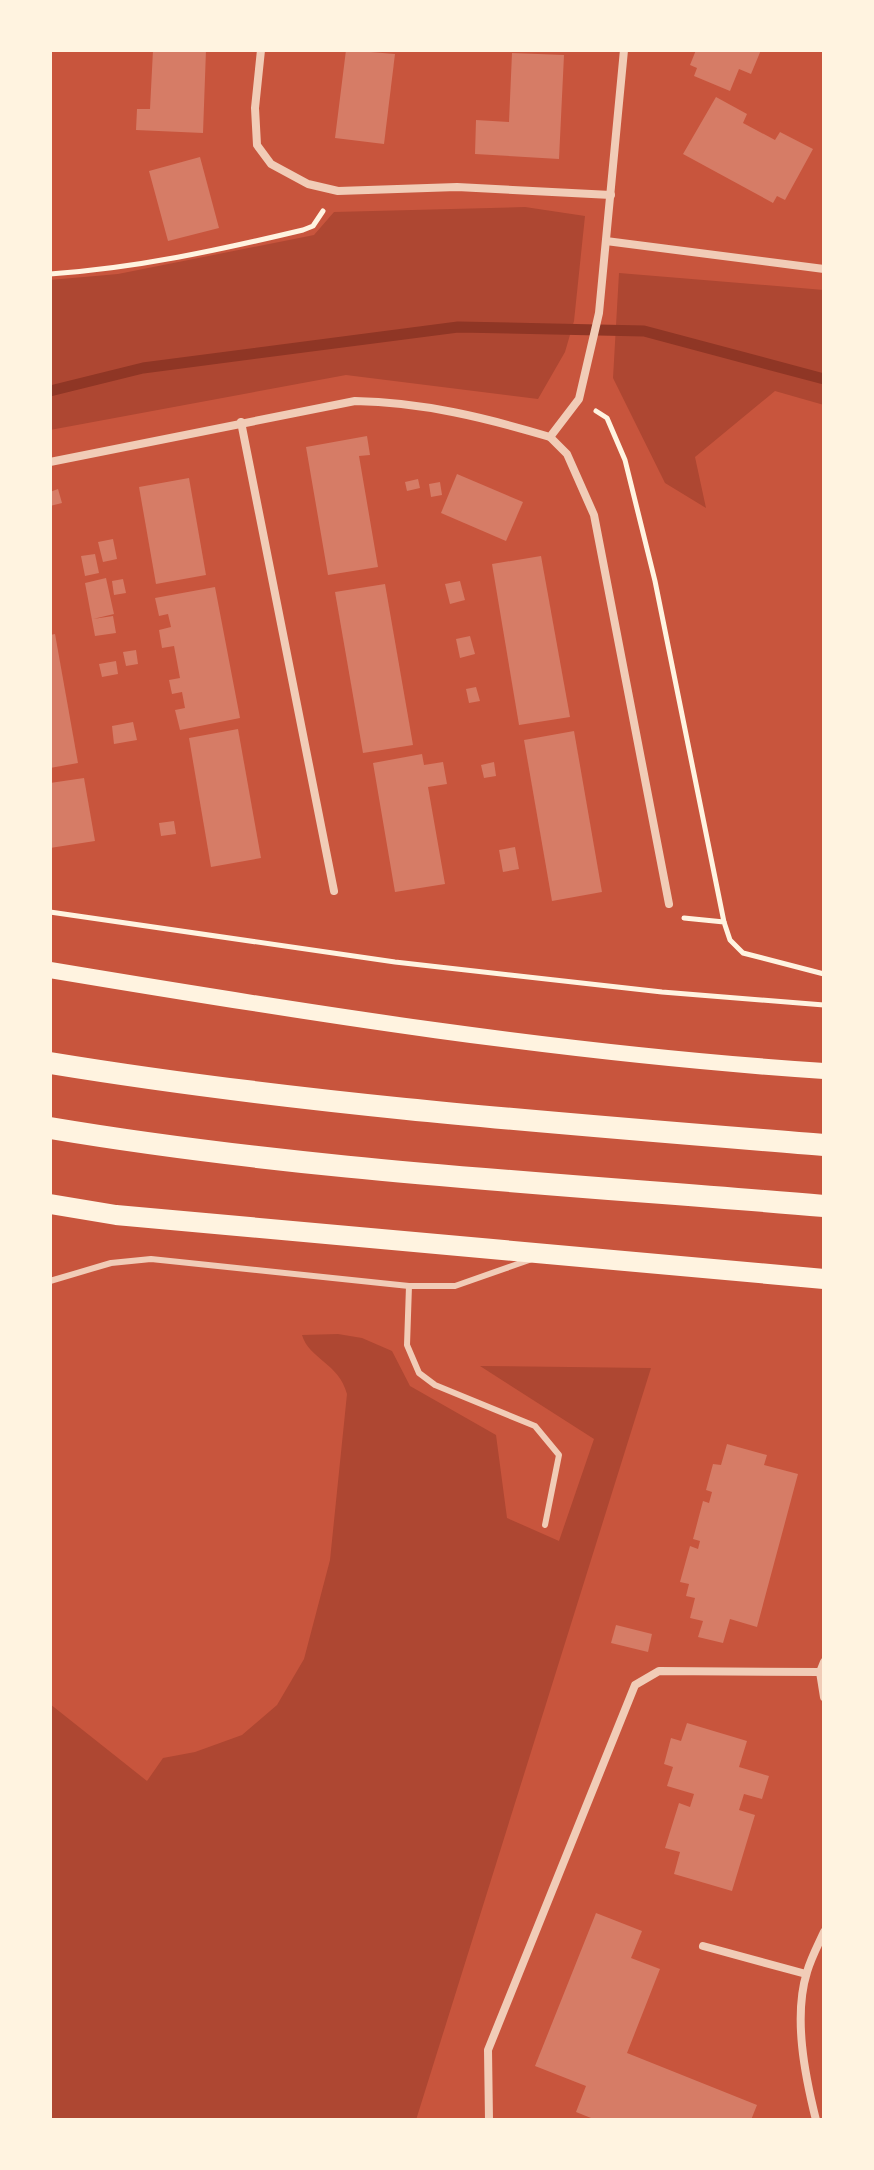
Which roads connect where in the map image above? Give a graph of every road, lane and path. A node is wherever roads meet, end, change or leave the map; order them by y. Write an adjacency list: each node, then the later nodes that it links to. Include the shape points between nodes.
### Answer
1 (261, 50): 3 (street, via 257,145 287,175)
2 (624, 50): 4 (street)
3 (338, 191): 4 (street, via 457,187); 7 (path, via 313,226 303,230 164,261)
4 (611, 195): 5 (street)
5 (606, 241): 6 (street); 8 (street, via 599,313)
6 (824, 269)
7 (50, 274)
8 (579, 399): 10 (street); 15 (path, via 607,418 625,460)
9 (241, 422): 10 (street, via 355,401 397,402); 11 (street); 12 (street)
10 (550, 437): 13 (street, via 567,454 594,515)
11 (50, 462)
12 (334, 891)
13 (669, 904): 15 (path, via 678,916)
14 (50, 912): 18 (path, via 395,962)
15 (724, 922): 17 (path, via 730,940 743,953)
16 (50, 970): 20 (main road, via 364,1022)
17 (824, 974)
18 (824, 1005)
19 (50, 1063): 22 (highway, via 438,1114)
20 (824, 1071)
21 (50, 1128): 24 (highway, via 156,1146 456,1179)
22 (824, 1145)
23 (50, 1204): 25 (main road, via 116,1215)
24 (824, 1206)
25 (547, 1254): 26 (main road); 28 (lane, via 455,1286)
26 (824, 1279)
27 (50, 1281): 28 (lane, via 111,1263 151,1259)
28 (409, 1286): 29 (lane, via 407,1345 419,1373 435,1385 535,1426 559,1455)
29 (545, 1525)
30 (824, 1662): 31 (street)
31 (820, 1672): 32 (street); 36 (street, via 659,1671 635,1685 488,2050)
32 (824, 1697)
33 (824, 1932): 35 (street)
34 (703, 1946): 35 (street)
35 (806, 1974): 37 (street, via 803,2044)
36 (489, 2120)
37 (816, 2120)

